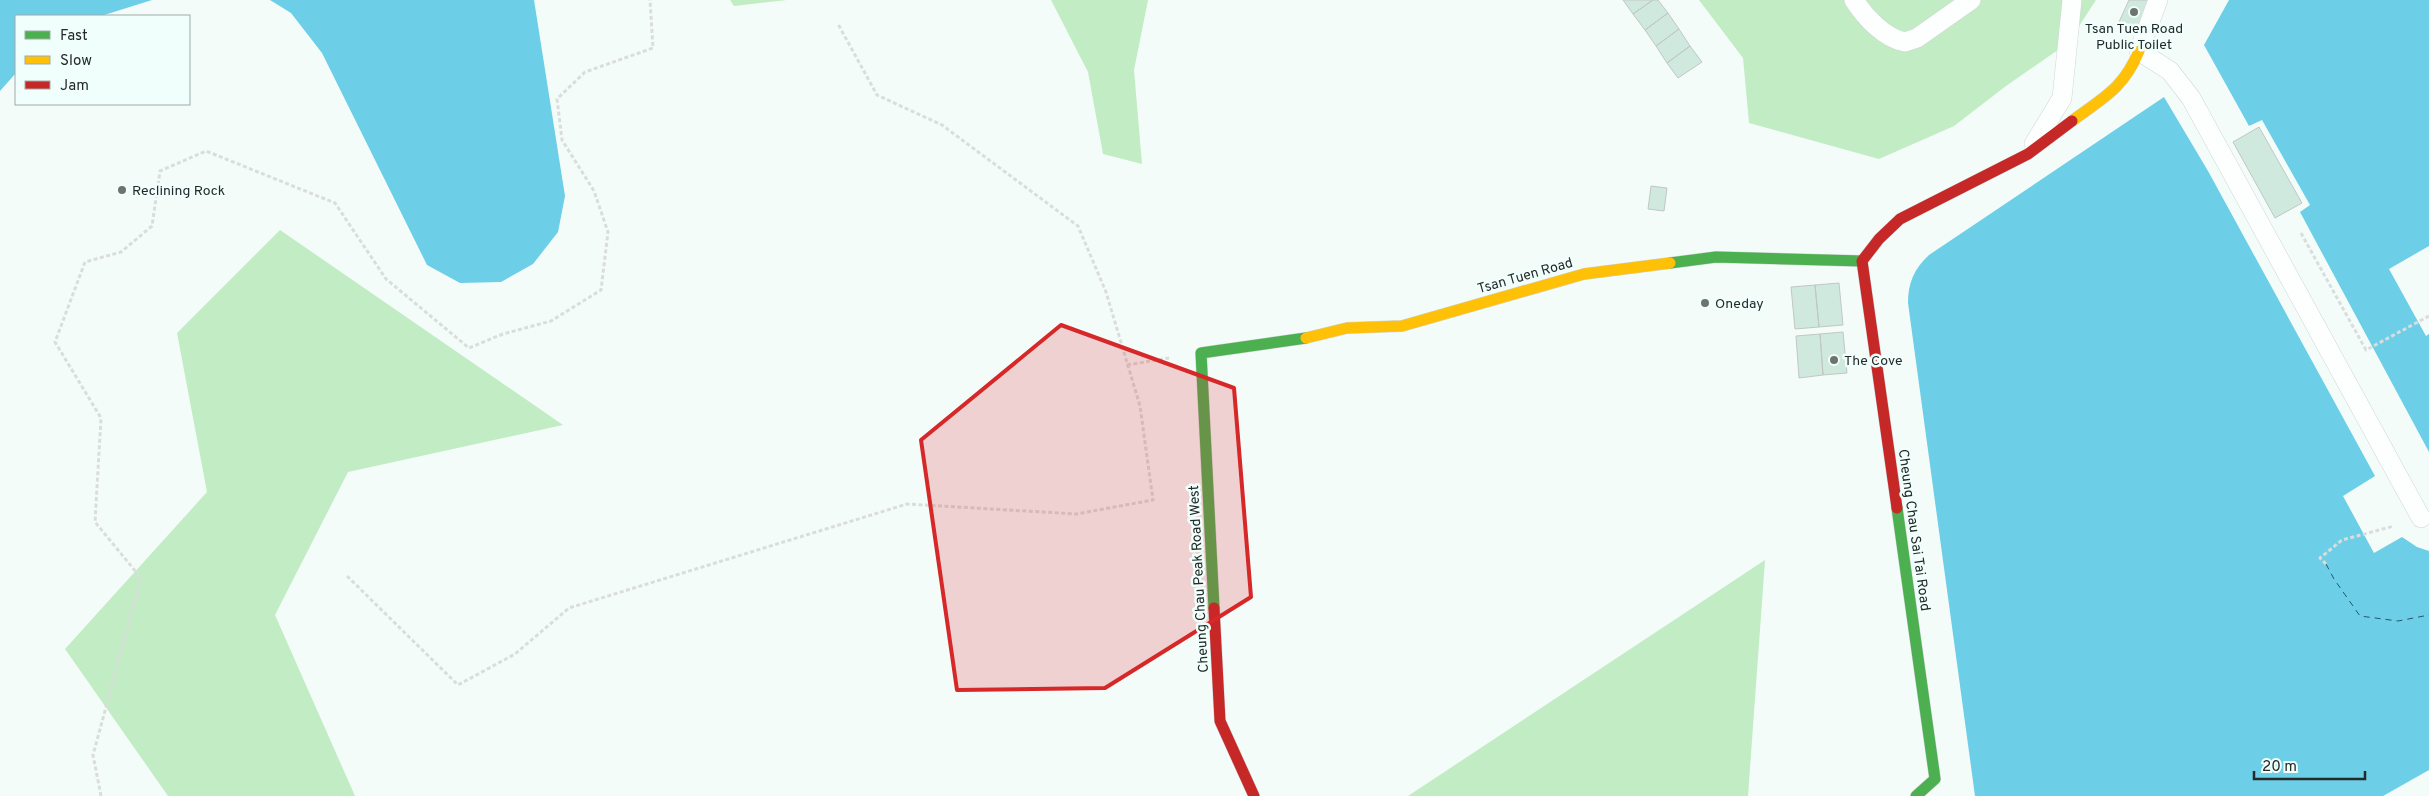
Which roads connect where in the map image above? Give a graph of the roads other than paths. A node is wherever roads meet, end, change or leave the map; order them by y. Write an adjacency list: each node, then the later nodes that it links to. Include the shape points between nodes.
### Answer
1 (1854, 0): 2 (lane, via 1887,35 1906,42 1917,38)
2 (1971, 0)
3 (2072, 0): 6 (lane, via 2062,98)
4 (2158, 0): 5 (lane)
5 (2139, 51): 6 (street, via 2120,85); 9 (lane, via 2170,71 2191,98)
6 (2028, 154): 7 (street, via 1900,219)
7 (1862, 260): 8 (street, Tsan Tuen Road, via 1716,258 1584,274 1402,326 1348,328 1289,342); 11 (street, Cheung Chau Sai Tai Road, via 1935,779)
8 (1201, 353): 10 (street, Cheung Chau Peak Road West, via 1220,721)
9 (2421, 518)
10 (1254, 796)
11 (1916, 796)

